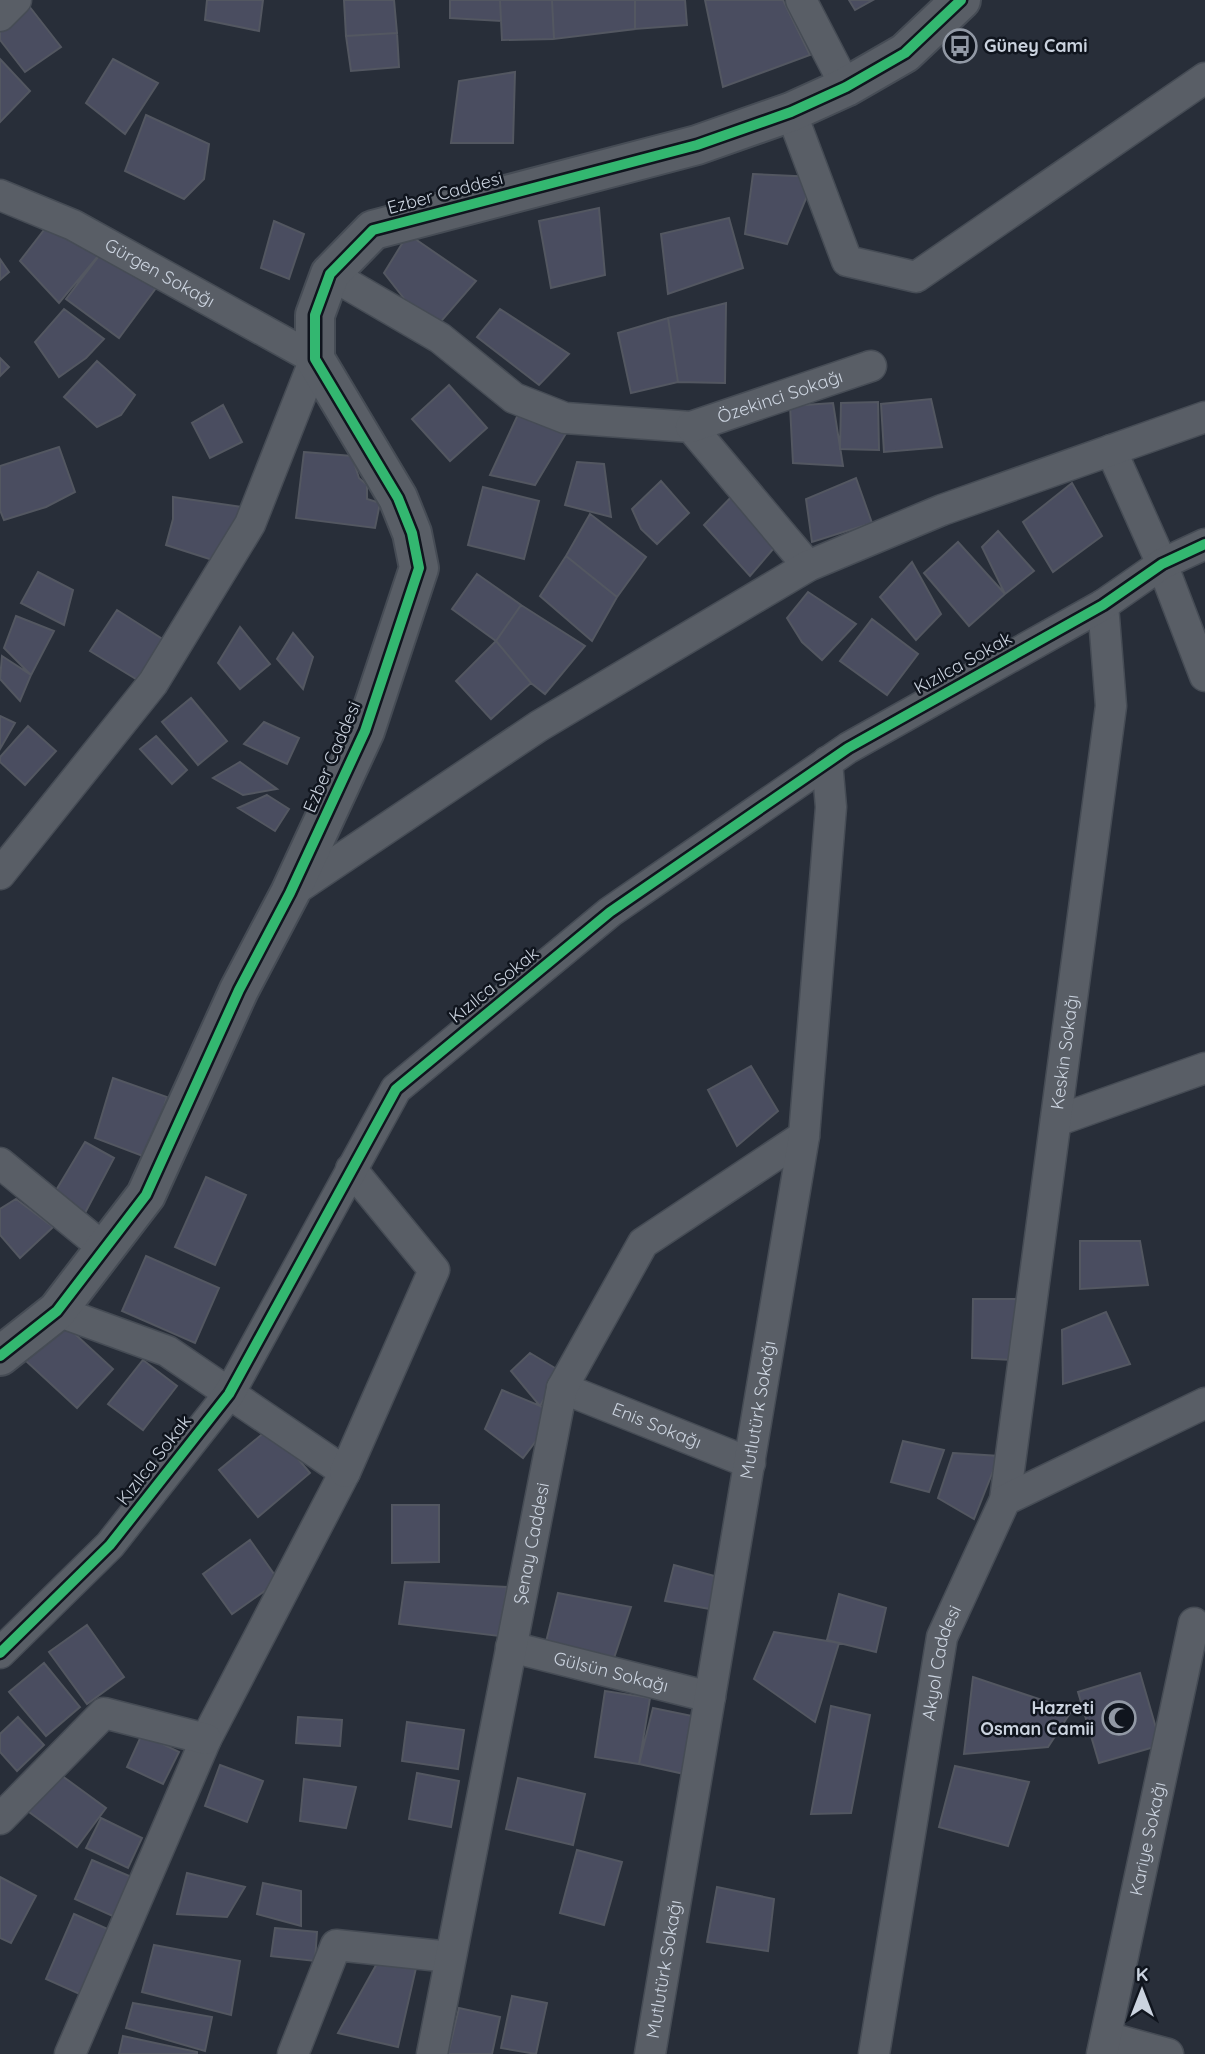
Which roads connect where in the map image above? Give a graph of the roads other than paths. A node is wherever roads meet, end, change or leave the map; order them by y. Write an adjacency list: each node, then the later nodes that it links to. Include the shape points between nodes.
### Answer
1 (16, 0): 4 (street)
2 (801, 0): 6 (street)
3 (961, 0): 6 (street, Ezber Caddesi, via 905,53)
4 (0, 16)
5 (1205, 78): 7 (street, via 916,277 847,261)
6 (846, 87): 7 (street, Ezber Caddesi)
7 (791, 112): 9 (street, Ezber Caddesi, via 697,145 373,230)
8 (0, 195): 10 (street, Gürgen Sokağı, via 73,225)
9 (330, 274): 10 (street, Ezber Caddesi, via 315,315); 13 (street, via 440,338 514,398 565,418)
10 (315, 359): 21 (street, via 250,524 153,683); 22 (street, Ezber Caddesi, via 398,498 419,568 365,731)
11 (871, 366): 13 (street, Özekinci Sokağı)
12 (1205, 417): 14 (street)
13 (691, 426): 17 (street)
14 (1111, 450): 16 (street); 17 (street, via 942,510)
15 (1205, 544): 16 (street, Kızılca Sokak)
16 (1162, 564): 18 (street, Kızılca Sokak); 19 (street)
17 (808, 565): 22 (street, via 539,726)
18 (1103, 605): 20 (street, Kızılca Sokak); 24 (street, Keskin Sokağı, via 1111,706)
19 (1205, 677)
20 (827, 762): 25 (street, Mutlutürk Sokağı, via 831,807); 27 (street, Kızılca Sokak, via 610,912 396,1088)
21 (0, 874)
22 (290, 893): 28 (street, Ezber Caddesi, via 239,990 146,1195)
23 (1205, 1068): 24 (street)
24 (1056, 1121): 36 (street, Keskin Sokağı)
25 (804, 1136): 31 (street, Şenay Caddesi, via 643,1242); 34 (street, Mutlutürk Sokağı)
26 (0, 1163): 28 (street)
27 (351, 1169): 32 (street, Kızılca Sokak); 35 (street, via 434,1270)
28 (105, 1249): 29 (street, Ezber Caddesi)
29 (57, 1311): 30 (street, Ezber Caddesi); 32 (street, via 167,1352)
30 (0, 1356)
31 (562, 1388): 34 (street, Enis Sokağı); 38 (street, Şenay Caddesi)
32 (229, 1394): 35 (street); 39 (street, Kızılca Sokak, via 110,1545)
33 (1205, 1403): 36 (street)
34 (750, 1463): 40 (street, Mutlutürk Sokağı)
35 (345, 1472): 41 (street)
36 (1005, 1500): 49 (street, Akyol Caddesi, via 942,1637)
37 (1194, 1623): 44 (street, Kariye Sokağı)
38 (511, 1647): 40 (street, Gülsün Sokağı); 43 (street, Şenay Caddesi)
39 (0, 1653)
40 (710, 1697): 48 (street, Mutlutürk Sokağı)
41 (206, 1739): 42 (street, via 104,1713); 45 (street)
42 (0, 1819)
43 (450, 1957): 46 (street, via 336,1945); 47 (street, Şenay Caddesi)
44 (1104, 2045): 50 (street)
45 (70, 2054)
46 (293, 2054)
47 (432, 2054)
48 (650, 2054)
49 (874, 2054)
50 (1168, 2054)

